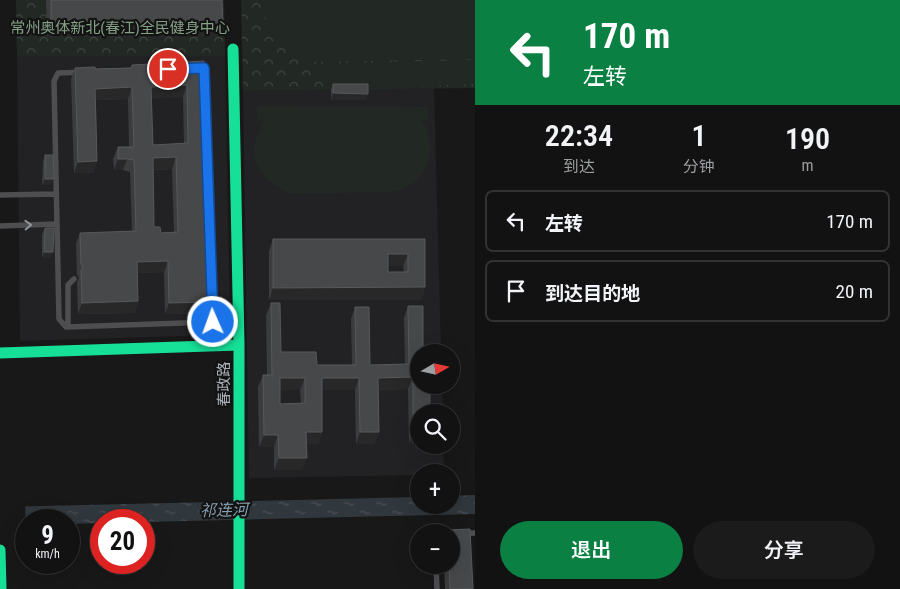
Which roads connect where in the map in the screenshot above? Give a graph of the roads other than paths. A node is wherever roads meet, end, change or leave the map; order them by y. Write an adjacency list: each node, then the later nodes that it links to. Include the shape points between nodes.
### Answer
1 (233, 49): 8 (street, 春政路)
2 (56, 194): 3 (lane); 4 (lane); 7 (lane, via 54,81 58,73 204,68 213,322)
3 (0, 195)
4 (57, 224): 5 (lane, one-way to 4); 7 (lane, via 59,319)
5 (0, 226)
6 (74, 279): 7 (lane, via 68,285)
7 (68, 327)
8 (239, 345): 9 (street); 15 (street, 春政路)
9 (0, 353)
10 (475, 533): 11 (lane)
11 (460, 534)
12 (0, 550): 14 (street)
13 (436, 574): 16 (lane)
14 (1, 589)
15 (239, 589)
16 (437, 589)

